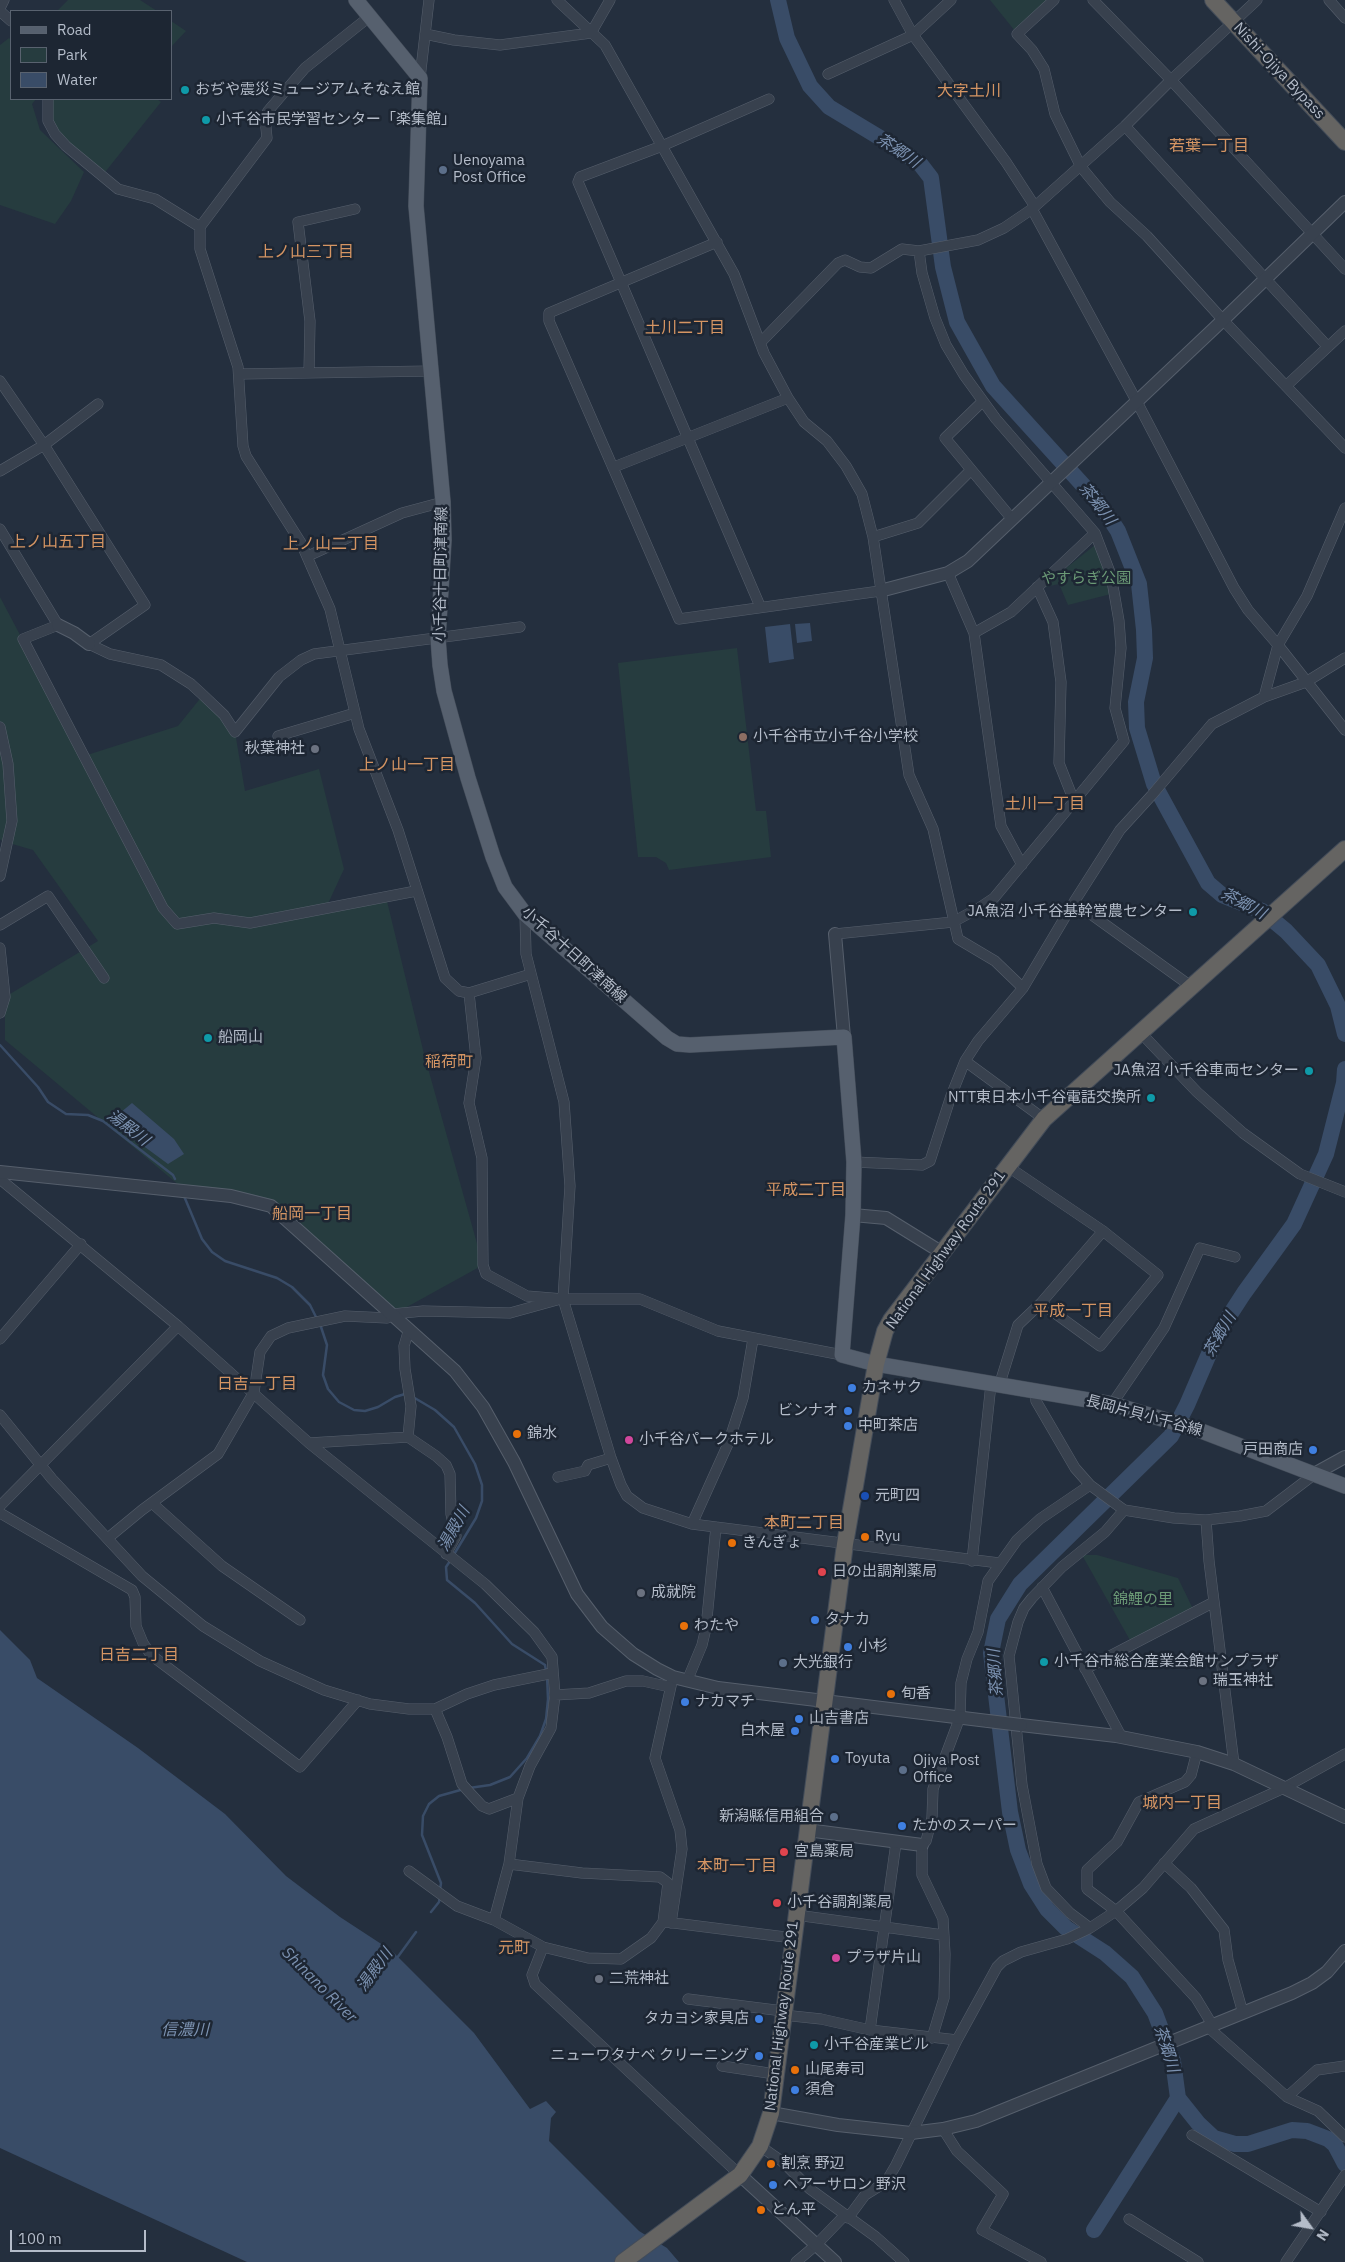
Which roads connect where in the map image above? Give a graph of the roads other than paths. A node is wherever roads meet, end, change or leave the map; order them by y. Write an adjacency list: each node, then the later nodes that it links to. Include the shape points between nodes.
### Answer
1 (4, 0): 13 (street)
2 (356, 0): 14 (main road)
3 (428, 0): 19 (street)
4 (557, 0): 18 (street)
5 (610, 0): 18 (street)
6 (894, 0): 20 (street)
7 (951, 0): 20 (street)
8 (1054, 0): 29 (street, via 1017,34 1044,69 1055,114)
9 (1093, 0): 23 (street)
10 (1213, 0): 17 (highway, Nishi-Ojiya Bypass)
11 (1257, 0): 17 (street)
12 (1329, 0): 15 (street)
13 (0, 9): 16 (street)
14 (369, 17): 22 (main road); 33 (street, via 305,68 268,111 265,118 267,138)
15 (1345, 18)
16 (10, 19)
17 (1233, 22): 23 (street); 27 (highway, Nishi-Ojiya Bypass)
18 (591, 33): 19 (street, via 500,45); 28 (street, via 605,45)
19 (425, 34): 22 (street)
20 (913, 35): 21 (street); 31 (street)
21 (828, 74)
22 (420, 78): 45 (main road, 小千谷十日町津南線, via 416,206)
23 (1171, 80): 26 (street); 34 (street)
24 (769, 99): 28 (street)
25 (48, 100): 33 (street, via 48,121 66,146 118,189 155,199)
26 (1125, 126): 29 (street); 38 (street)
27 (1345, 142)
28 (662, 146): 35 (street); 39 (street, via 580,177 578,182)
29 (1081, 167): 31 (street); 40 (street, via 1110,202 1147,236)
30 (1345, 202): 34 (street)
31 (1033, 207): 36 (street, via 1004,228 978,240); 51 (street)
32 (355, 208): 44 (street, via 298,222 310,322)
33 (200, 227): 46 (street, via 200,249)
34 (1313, 235): 37 (street); 38 (street)
35 (717, 242): 39 (street); 42 (street, via 734,274)
36 (920, 251): 42 (street, via 902,249 871,268 844,260 838,263); 50 (street, via 922,273 946,345)
37 (1345, 269)
38 (1266, 280): 40 (street); 43 (street)
39 (622, 284): 53 (street); 56 (street, via 549,314 549,321)
40 (1223, 320): 48 (street); 51 (street)
41 (1345, 331): 43 (street)
42 (760, 343): 49 (street)
43 (1328, 347): 48 (street)
44 (309, 372): 45 (street); 46 (street)
45 (431, 372): 60 (main road, 小千谷十日町津南線)
46 (239, 374): 66 (street, via 246,456)
47 (0, 380): 54 (street)
48 (1286, 386): 55 (street)
49 (788, 398): 53 (street); 65 (street, via 804,422 827,441 846,466 862,494)
50 (983, 401): 58 (street, via 945,438); 59 (street)
51 (1137, 402): 59 (street); 76 (street, via 1234,588)
52 (98, 404): 54 (street)
53 (688, 436): 56 (street); 70 (street)
54 (44, 445): 57 (street); 75 (street, via 144,605)
55 (1345, 448)
56 (614, 467): 70 (street, via 679,619)
57 (0, 471)
58 (970, 471): 62 (street); 65 (street, via 918,523)
59 (1053, 482): 62 (street); 64 (street)
60 (442, 502): 66 (street, via 402,513); 74 (main road, 小千谷十日町津南線, via 444,540)
61 (1345, 508): 76 (street, via 1307,596)
62 (1012, 519): 67 (street, via 968,561)
63 (0, 529): 71 (street)
64 (1095, 532): 68 (street); 85 (street, via 1111,575 1119,621 1121,648 1115,708 1124,742)
65 (873, 537): 69 (street)
66 (308, 556): 77 (street, via 330,608)
67 (948, 573): 69 (street); 73 (street)
68 (1037, 587): 73 (street, via 1011,612); 85 (street, via 1053,622 1061,682 1059,763)
69 (880, 591): 70 (street); 92 (street, via 910,775 932,829)
70 (760, 606)
71 (58, 625): 75 (street); 89 (street, via 23,639 163,908 177,924 214,918 250,923)
72 (520, 626): 74 (street)
73 (974, 633): 87 (street, via 1001,826)
74 (438, 638): 77 (street); 91 (main road, 小千谷十日町津南線, via 444,691 493,857 505,887)
75 (88, 644): 77 (street, via 110,654 161,665 203,694 224,715 235,732 279,677 314,654)
76 (1278, 645): 79 (street); 80 (street)
77 (341, 649): 81 (street)
78 (1345, 658): 79 (street)
79 (1306, 682): 80 (street); 83 (street)
80 (1264, 697): 90 (street, via 1212,724 1120,830)
81 (355, 713): 84 (street); 89 (street, via 398,830)
82 (0, 727): 88 (street, via 8,764 12,821)
83 (1345, 730)
84 (278, 736)
85 (1074, 802): 87 (street)
86 (1345, 849): 98 (highway, National Highway Route 291)
87 (1022, 865): 92 (street, via 994,898)
88 (0, 876)
89 (416, 891): 100 (street, via 445,978 460,991)
90 (1074, 902): 98 (street); 99 (street)
91 (526, 914): 96 (street, via 526,954); 103 (main road, 小千谷十日町津南線, via 667,1038 678,1044)
92 (953, 922): 94 (street); 99 (street, via 958,939 995,961)
93 (0, 925): 97 (street, via 48,896)
94 (835, 934): 103 (street)
95 (0, 948): 101 (street, via 5,997)
96 (531, 974): 100 (street); 116 (street, via 564,1102 570,1186)
97 (104, 978)
98 (1192, 987): 102 (highway, National Highway Route 291)
99 (1023, 988): 104 (street)
100 (469, 993): 116 (street, via 476,1058 468,1103 482,1158 483,1265 486,1274 526,1296)
101 (0, 1013)
102 (1141, 1033): 105 (highway, National Highway Route 291); 110 (street, via 1197,1092 1243,1133 1300,1174)
103 (844, 1037): 106 (main road)
104 (965, 1061): 105 (street); 106 (street, via 930,1161 922,1165)
105 (1044, 1120): 107 (highway, National Highway Route 291)
106 (854, 1162): 111 (main road)
107 (1007, 1166): 112 (street); 114 (highway, National Highway Route 291)
108 (0, 1172): 118 (street, via 231,1196 271,1206)
109 (0, 1178): 113 (street)
110 (1340, 1191)
111 (853, 1215): 114 (street, via 886,1218); 123 (main road)
112 (1104, 1231): 117 (street); 117 (street, via 1158,1275 1100,1346)
113 (81, 1244): 119 (street); 121 (street)
114 (941, 1252): 124 (highway, National Highway Route 291, via 890,1320)
115 (1235, 1257): 128 (street, via 1200,1248 1164,1328)
116 (563, 1299): 118 (street, via 510,1313 423,1311); 122 (street, via 640,1299 718,1331); 133 (street)
117 (1041, 1303): 125 (street, via 1018,1325)
118 (392, 1314): 120 (street); 127 (street, via 387,1318 345,1316 288,1328 271,1336 260,1352)
119 (178, 1326): 127 (street); 134 (street)
120 (408, 1329): 130 (street, via 404,1346 410,1400); 159 (street, via 455,1371 482,1407 514,1462 577,1594 602,1627)
121 (0, 1339)
122 (753, 1339): 123 (street); 144 (street, via 743,1398 728,1444)
123 (842, 1355): 124 (main road)
124 (876, 1364): 125 (main road, 長岡片貝小千谷線); 147 (highway, National Highway Route 291)
125 (995, 1385): 126 (main road, 長岡片貝小千谷線); 149 (street)
126 (1035, 1390): 128 (main road, 長岡片貝小千谷線); 137 (street, via 1036,1401 1064,1452)
127 (254, 1392): 131 (street); 139 (street, via 218,1454)
128 (1112, 1404): 135 (main road, 長岡片貝小千谷線)
129 (0, 1415): 134 (street)
130 (408, 1437): 131 (street); 148 (street, via 436,1456 450,1474 451,1514 456,1536)
131 (309, 1443): 148 (street)
132 (1345, 1457): 135 (street)
133 (611, 1458): 136 (street, via 588,1465 585,1471); 144 (street, via 624,1490 642,1508)
134 (41, 1465): 140 (street); 146 (street)
135 (1316, 1473): 138 (main road, 長岡片貝小千谷線); 143 (street, via 1266,1510)
136 (558, 1477)
137 (1090, 1485): 141 (street); 150 (street, via 1040,1519 1017,1540)
138 (1345, 1486)
139 (152, 1503): 146 (street); 155 (street, via 222,1566)
140 (0, 1506)
141 (1122, 1509): 143 (street); 152 (street, via 1105,1532)
142 (0, 1513): 153 (street)
143 (1206, 1520): 154 (street)
144 (692, 1524): 145 (street)
145 (716, 1527): 147 (street); 158 (street, via 706,1628)
146 (108, 1538): 151 (street)
147 (845, 1544): 149 (street); 162 (highway, National Highway Route 291)
148 (449, 1556): 157 (street, via 507,1604 534,1632 552,1657)
149 (972, 1561): 150 (street)
150 (999, 1563): 164 (street, via 988,1581 978,1632 967,1659 961,1683)
151 (142, 1576): 153 (street); 161 (street, via 203,1626 260,1661 324,1690)
152 (1042, 1587): 156 (street); 183 (street, via 1024,1608 1012,1639 1010,1656 1022,1785 1033,1851 1041,1877 1046,1888)
153 (132, 1590): 161 (street, via 136,1626 151,1655 300,1767)
154 (1214, 1602): 156 (street); 168 (street)
155 (300, 1620)
156 (1085, 1669): 165 (street)
157 (549, 1674): 160 (street); 163 (street, via 494,1685)
158 (687, 1681): 159 (street); 162 (street, via 718,1688)
159 (671, 1682): 160 (street, via 626,1681 589,1693); 181 (street, via 655,1758 680,1830 682,1849)
160 (555, 1695): 170 (street, via 551,1728 530,1766)
161 (358, 1700): 163 (street, via 395,1707)
162 (824, 1700): 164 (street); 172 (highway, National Highway Route 291)
163 (435, 1709): 170 (street, via 462,1784 470,1794 489,1809)
164 (960, 1717): 165 (street, bridge); 174 (street, via 933,1789 932,1818)
165 (1120, 1736): 166 (street)
166 (1197, 1752): 168 (street); 178 (street, via 1191,1775 1185,1782 1139,1802 1117,1842 1087,1870 1087,1889)
167 (1345, 1754): 169 (street)
168 (1234, 1764): 169 (street)
169 (1284, 1788): 171 (street); 175 (street, via 1194,1829)
170 (518, 1798): 176 (street)
171 (1345, 1818)
172 (807, 1830): 173 (street); 179 (highway, National Highway Route 291)
173 (896, 1842): 174 (street); 182 (street)
174 (922, 1846): 184 (street, via 922,1875 943,1918)
175 (1164, 1863): 178 (street, via 1143,1888); 190 (street, via 1191,1888 1224,1930 1228,1960)
176 (509, 1864): 180 (street); 181 (street, via 582,1873 660,1877 668,1883)
177 (409, 1872): 180 (street, via 457,1906)
178 (1116, 1911): 183 (street); 191 (street, via 1196,1998)
179 (796, 1915): 182 (street); 185 (highway, National Highway Route 291)
180 (494, 1920): 186 (street)
181 (667, 1922): 185 (street); 186 (street, via 621,1959 588,1958)
182 (884, 1926): 184 (street); 192 (street)
183 (1087, 1929): 194 (street, via 1003,1961)
184 (943, 1935): 193 (street, via 944,1998)
185 (793, 1938): 189 (highway, National Highway Route 291)
186 (542, 1947): 205 (street, via 532,1975 535,1984)
187 (1345, 1951): 190 (street, via 1327,1972 1312,1983)
188 (688, 1999): 189 (street)
189 (783, 2013): 192 (street); 197 (highway, National Highway Route 291)
190 (1243, 2013): 191 (street)
191 (1211, 2027): 198 (street); 200 (street, via 976,2121)
192 (870, 2030): 193 (street)
193 (932, 2038): 194 (street)
194 (957, 2040): 201 (street)
195 (722, 2066): 197 (street)
196 (1345, 2066): 198 (street, via 1318,2070)
197 (775, 2074): 199 (highway, National Highway Route 291)
198 (1286, 2096): 203 (street, via 1318,2111)
199 (771, 2112): 201 (street, via 838,2125); 204 (highway, National Highway Route 291)
200 (943, 2129): 201 (street); 215 (street, via 957,2151 1003,2194 982,2230)
201 (910, 2133): 208 (street, via 886,2182 865,2195)
202 (1192, 2135): 207 (street)
203 (1345, 2137)
204 (760, 2146): 205 (highway, National Highway Route 291); 208 (street)
205 (740, 2175): 210 (street); 211 (highway, National Highway Route 291)
206 (1345, 2175): 207 (street)
207 (1321, 2212): 217 (street)
208 (846, 2217): 210 (street); 214 (street, via 876,2237)
209 (1129, 2219): 216 (street)
210 (816, 2245): 212 (street); 213 (street)
211 (623, 2262)
212 (796, 2262)
213 (835, 2262)
214 (904, 2262)
215 (1041, 2262)
216 (1198, 2262)
217 (1286, 2262)

